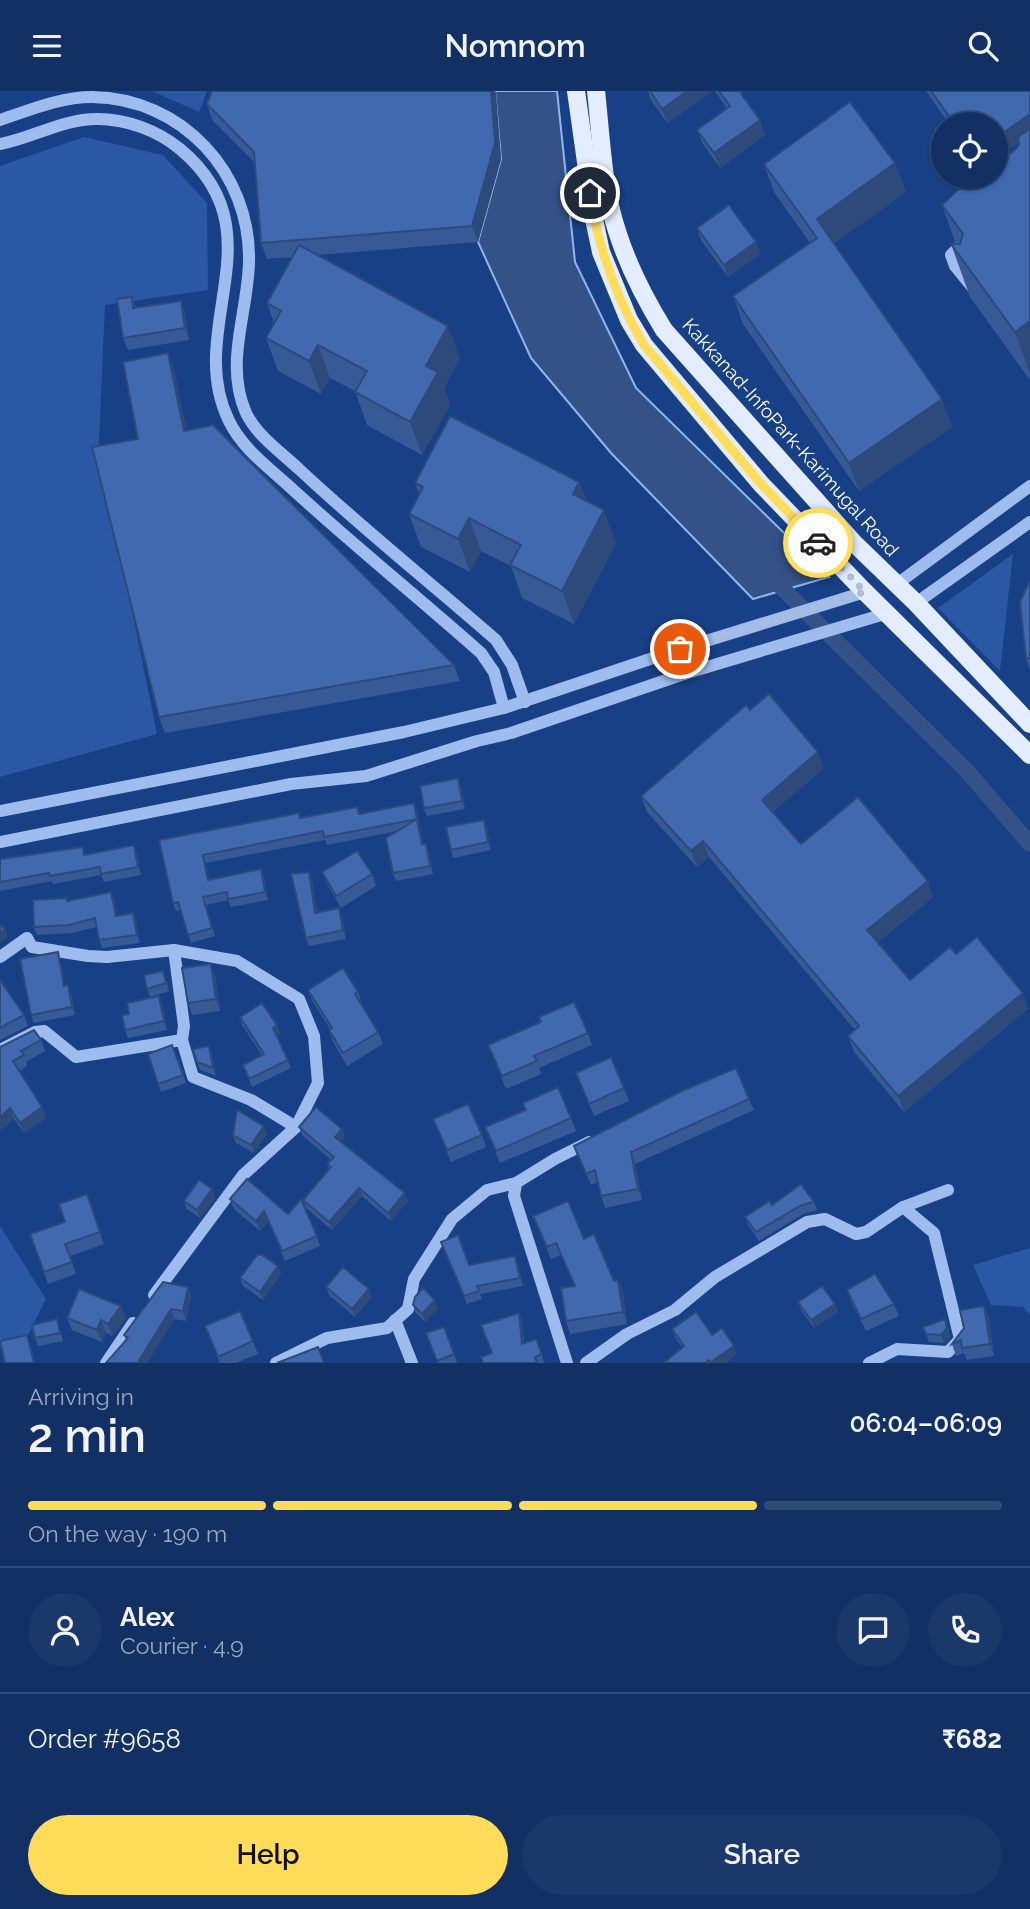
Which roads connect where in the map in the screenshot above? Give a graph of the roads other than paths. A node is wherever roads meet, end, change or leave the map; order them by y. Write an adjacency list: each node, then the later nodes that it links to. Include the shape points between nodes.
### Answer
1 (576, 91): 16 (main road, via 601,251 629,320 644,345 761,484)
2 (596, 91): 15 (main road, Kakkanad-InfoPark-Karimugal Road, via 616,230 664,330 854,543)
3 (118, 100): 4 (street, via 70,99); 5 (street); 10 (street, via 185,129 229,176 249,240)
4 (0, 120)
5 (116, 120): 6 (street, via 79,120); 9 (street, via 172,142 211,185 226,220 229,258)
6 (0, 143)
7 (975, 233): 8 (street, via 951,255 954,266)
8 (974, 289)
9 (224, 294): 10 (street); 13 (street, via 215,347 216,375 228,420 240,441)
10 (246, 297): 12 (street, via 236,364 247,414 256,429)
11 (1030, 486): 15 (street)
12 (341, 507): 13 (street); 19 (street, via 496,640 512,665)
13 (330, 522): 20 (street, via 481,653 494,672)
14 (1030, 522): 17 (street)
15 (897, 584): 17 (main road, Kakkanad-InfoPark-Karimugal Road)
16 (865, 592): 18 (main road); 19 (street)
17 (916, 603): 21 (main road, Kakkanad-InfoPark-Karimugal Road)
18 (888, 613): 22 (main road); 24 (street, via 366,776 291,784)
19 (524, 702): 20 (street)
20 (504, 708): 23 (street)
21 (1030, 724)
22 (1030, 755)
23 (0, 811)
24 (0, 842)
25 (174, 950): 26 (street, via 88,956 32,947 27,939); 27 (street); 29 (street, via 237,961 299,999 314,1036 317,1083)
26 (0, 957)
27 (182, 1040): 28 (street, via 76,1057 44,1031); 29 (street, via 192,1077 251,1100)
28 (0, 1050)
29 (296, 1127): 35 (street, via 243,1175)
30 (602, 1135): 31 (street)
31 (516, 1183): 34 (street, via 487,1190 452,1219 414,1279 408,1308); 38 (street, via 514,1196)
32 (948, 1190): 33 (street)
33 (903, 1207): 39 (street, via 856,1234 825,1219 807,1222); 40 (street, via 934,1233 960,1339 948,1352 897,1349)
34 (395, 1320): 36 (street, via 387,1328 327,1338); 37 (street)
35 (106, 1363)
36 (276, 1363)
37 (412, 1363)
38 (568, 1363)
39 (586, 1363)
40 (869, 1363)

